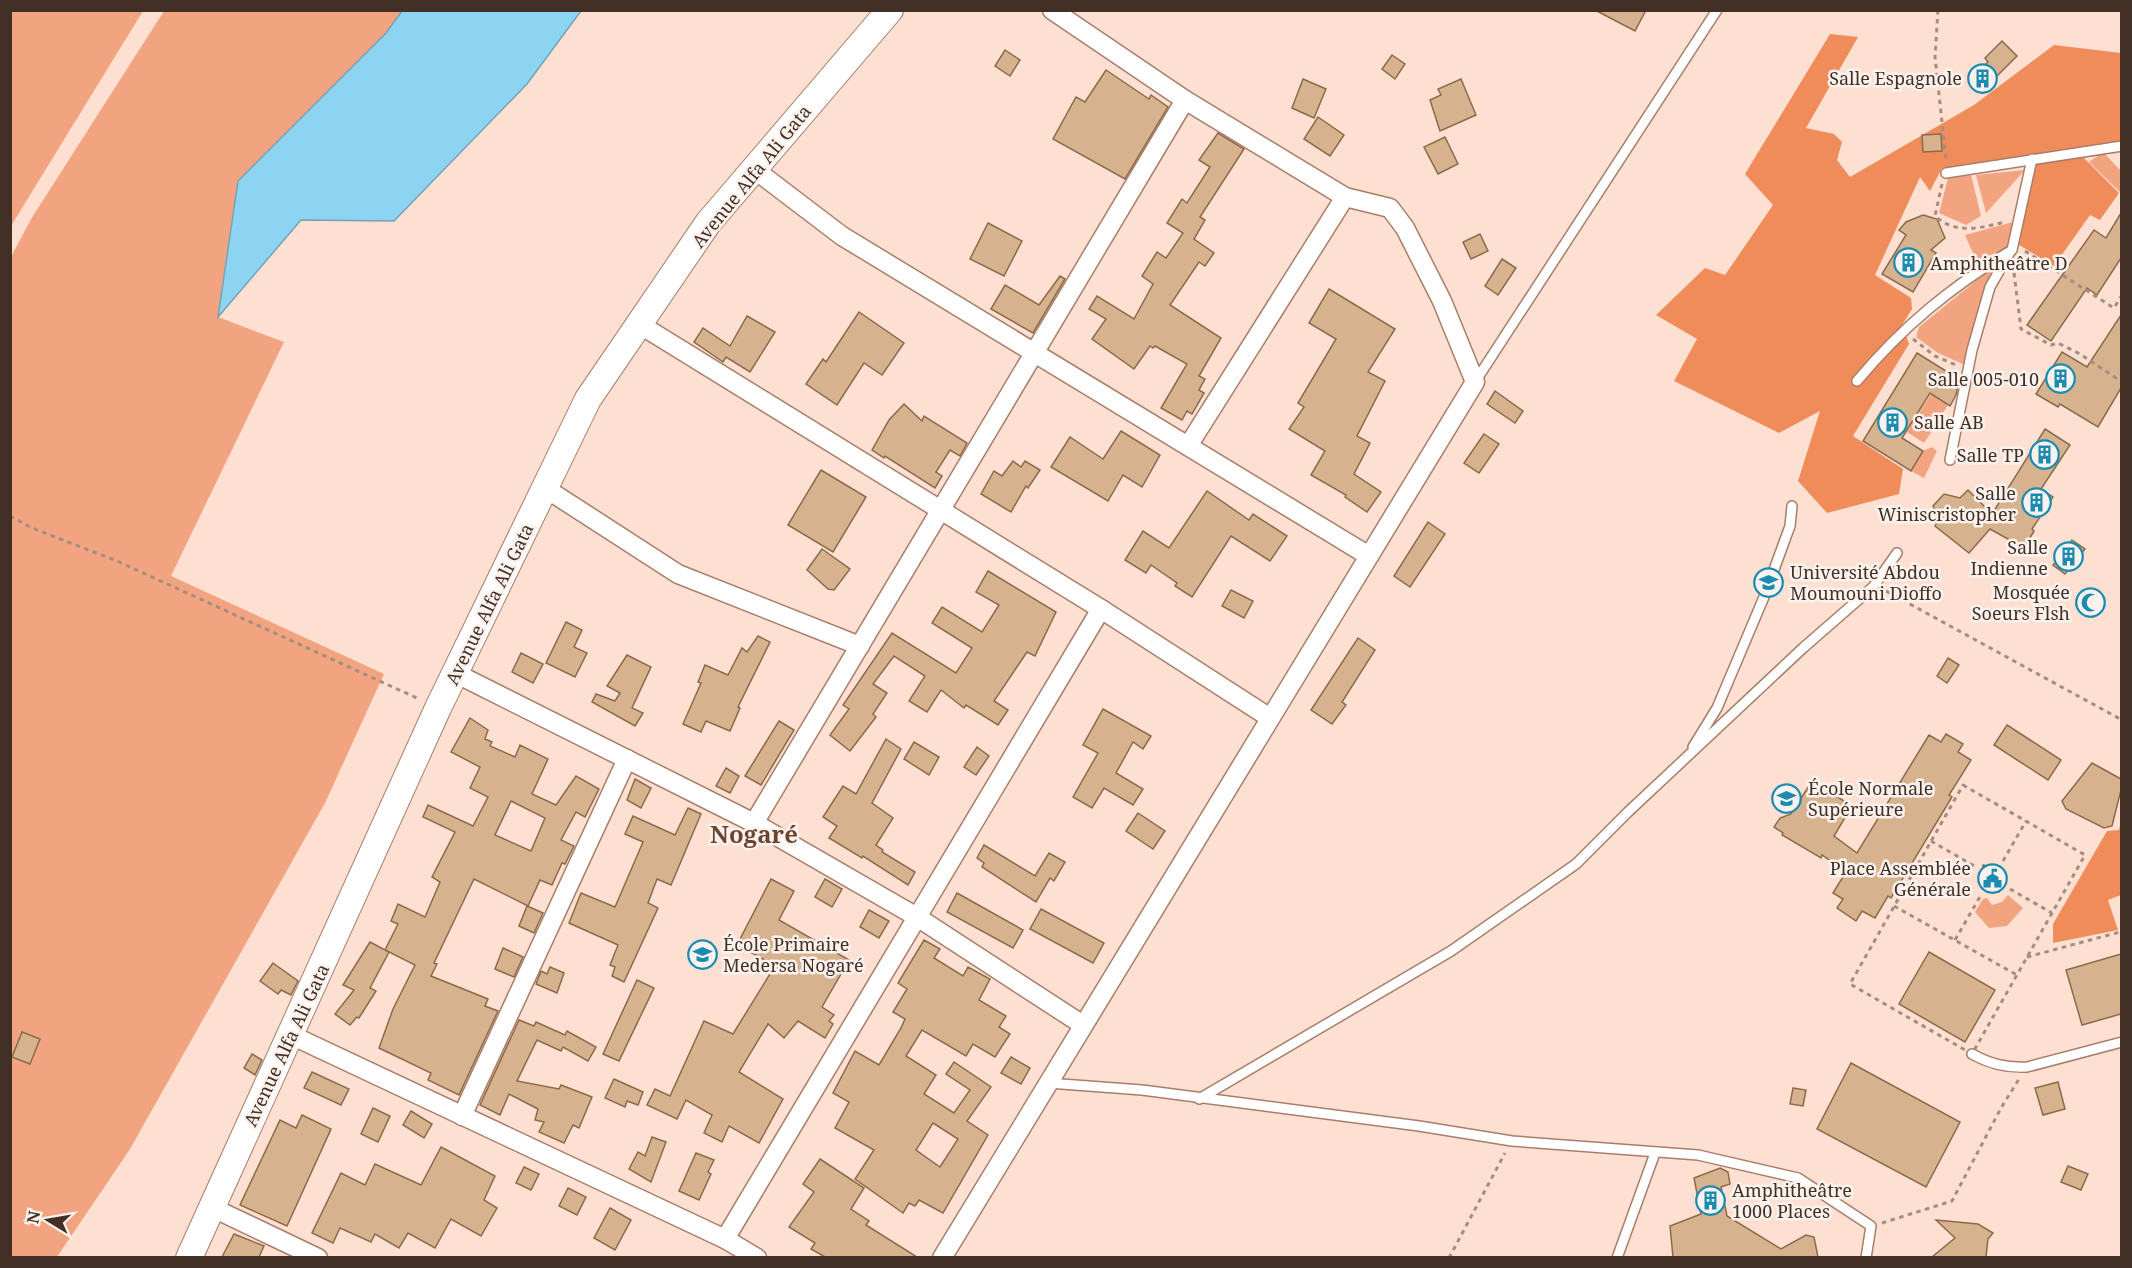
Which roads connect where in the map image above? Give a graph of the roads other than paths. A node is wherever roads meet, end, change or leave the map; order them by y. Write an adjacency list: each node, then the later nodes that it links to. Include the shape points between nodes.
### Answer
1 (890, 10): 7 (street, Avenue Alfa Ali Gata)
2 (1052, 10): 4 (street)
3 (1717, 10): 14 (lane)
4 (1185, 100): 9 (street); 12 (street)
5 (2121, 146): 6 (lane)
6 (2032, 159): 8 (lane); 10 (lane)
7 (754, 169): 11 (street, Avenue Alfa Ali Gata, via 708,223); 12 (street, via 842,236)
8 (1946, 173)
9 (1346, 197): 14 (street, via 1390,208 1400,219 1442,301); 15 (street)
10 (2012, 247): 13 (lane, via 1959,282 1881,351); 16 (lane, via 1990,287)
11 (639, 324): 17 (street, Avenue Alfa Ali Gata, via 588,399); 19 (street)
12 (1035, 353): 15 (street); 19 (street)
13 (1857, 381)
14 (1475, 382): 21 (street)
15 (1188, 446): 21 (street)
16 (1950, 460)
17 (546, 488): 23 (street, via 663,566); 24 (street, Avenue Alfa Ali Gata)
18 (1792, 506): 26 (lane, via 1790,526 1764,597 1717,708)
19 (942, 511): 22 (street); 23 (street)
20 (1897, 553): 26 (lane, via 1873,587)
21 (1369, 556): 25 (street)
22 (1101, 609): 25 (street); 29 (street)
23 (860, 646): 28 (street)
24 (455, 673): 27 (street); 31 (street, Avenue Alfa Ali Gata)
25 (1270, 718): 30 (street)
26 (1688, 757): 35 (lane, via 1576,864 1451,951)
27 (627, 759): 28 (street); 36 (street)
28 (754, 823): 29 (street)
29 (917, 917): 30 (street); 39 (street)
30 (1083, 1025): 34 (street)
31 (291, 1035): 36 (street); 38 (street, Avenue Alfa Ali Gata)
32 (2121, 1041): 33 (lane, via 2027,1067 2011,1068)
33 (1972, 1054)
34 (1048, 1083): 35 (lane); 43 (street)
35 (1199, 1099): 37 (lane, via 1512,1141)
36 (462, 1116): 39 (street)
37 (1655, 1153): 44 (lane); 45 (lane, via 1698,1155 1798,1178 1871,1226)
38 (211, 1207): 40 (street, Avenue Alfa Ali Gata); 41 (street)
39 (725, 1239): 42 (street)
40 (189, 1257)
41 (318, 1257)
42 (757, 1257)
43 (942, 1257)
44 (1617, 1257)
45 (1866, 1257)

